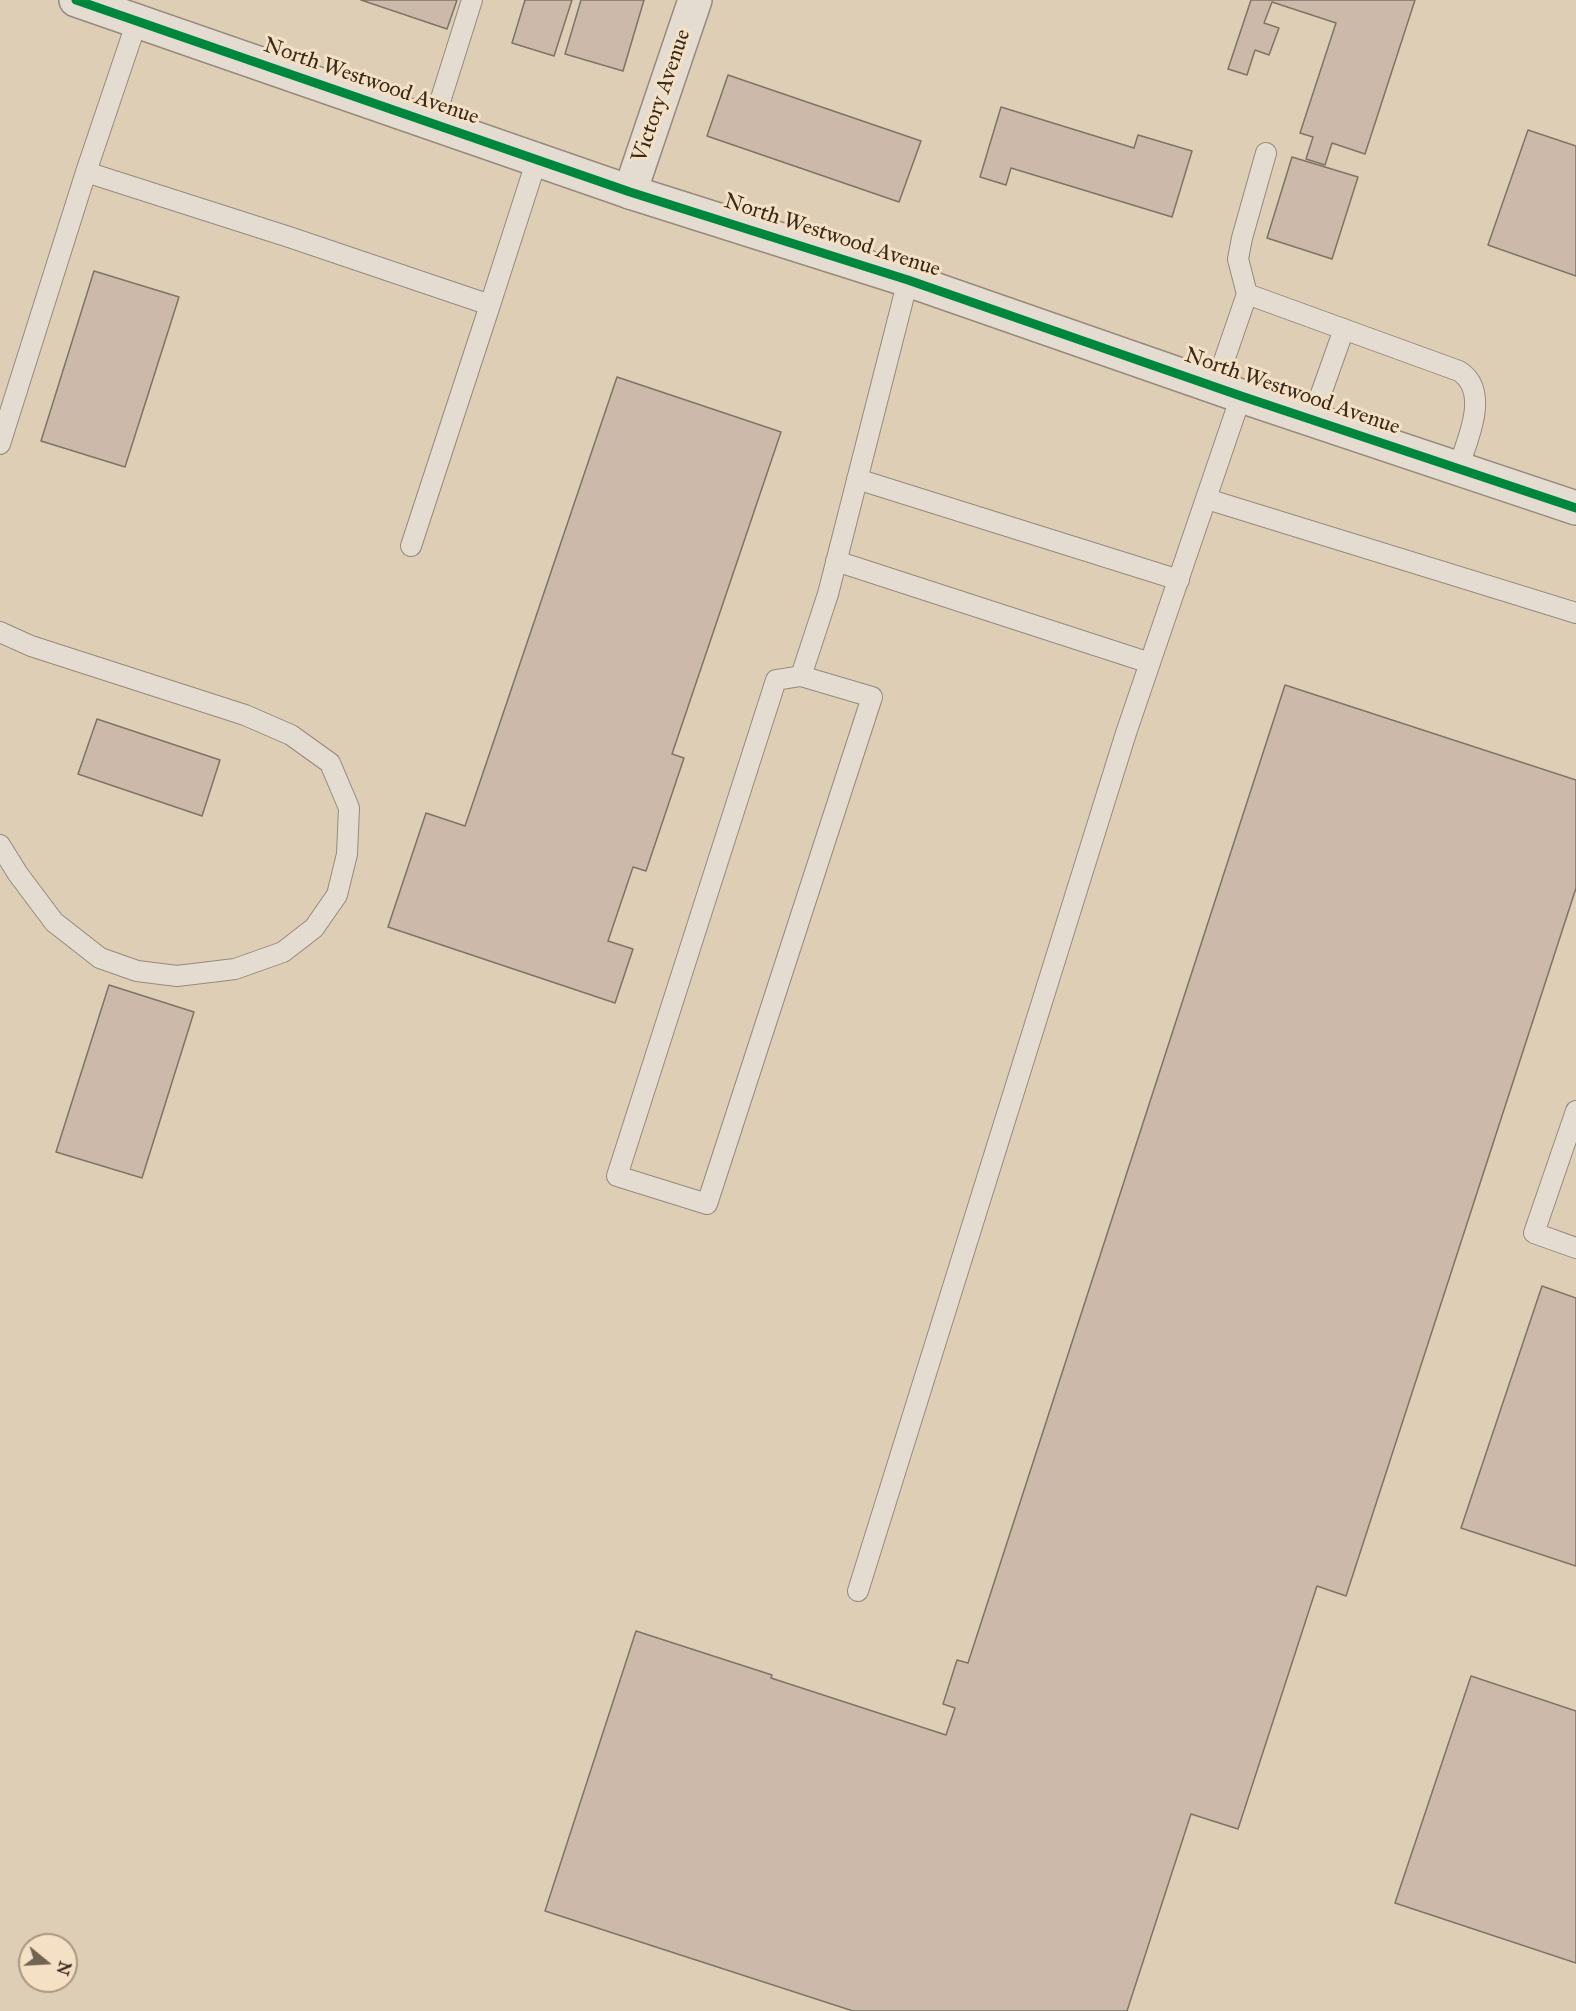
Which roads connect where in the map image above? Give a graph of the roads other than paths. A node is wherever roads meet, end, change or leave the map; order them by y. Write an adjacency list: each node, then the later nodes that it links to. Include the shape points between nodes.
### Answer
1 (76, 0): 4 (street, North Westwood Avenue)
2 (472, 0): 5 (lane)
3 (695, 0): 9 (street, Victory Avenue)
4 (137, 21): 5 (street, North Westwood Avenue); 8 (lane)
5 (433, 124): 7 (street, North Westwood Avenue)
6 (1266, 153): 11 (lane, via 1238,259)
7 (537, 159): 9 (street, North Westwood Avenue); 12 (lane)
8 (86, 172): 12 (lane); 16 (lane)
9 (630, 192): 10 (street, North Westwood Avenue)
10 (908, 280): 14 (street, North Westwood Avenue); 18 (lane)
11 (1247, 294): 13 (lane); 14 (lane)
12 (490, 305): 21 (lane)
13 (1344, 329): 15 (lane); 17 (lane, via 1467,376 1475,399 1473,425)
14 (1228, 391): 15 (street, North Westwood Avenue); 19 (lane)
15 (1312, 419): 17 (street, North Westwood Avenue)
16 (0, 444)
17 (1458, 468): 20 (street, North Westwood Avenue)
18 (856, 479): 22 (lane); 23 (lane)
19 (1207, 499): 23 (lane); 24 (lane)
20 (1576, 508)
21 (411, 546)
22 (836, 561): 26 (lane); 27 (lane)
23 (1179, 580): 26 (lane)
24 (1576, 613)
25 (0, 632): 28 (lane, via 31,646 245,715 291,735 330,763 349,808 347,854 337,895 314,928 283,952 235,969 177,976 137,971 100,958 54,922)
26 (1150, 663): 31 (lane)
27 (801, 676): 27 (lane, via 776,680 617,1176 707,1204 872,697)
28 (0, 845)
29 (1576, 1111): 30 (lane, via 1534,1233)
30 (1576, 1248)
31 (858, 1591)

